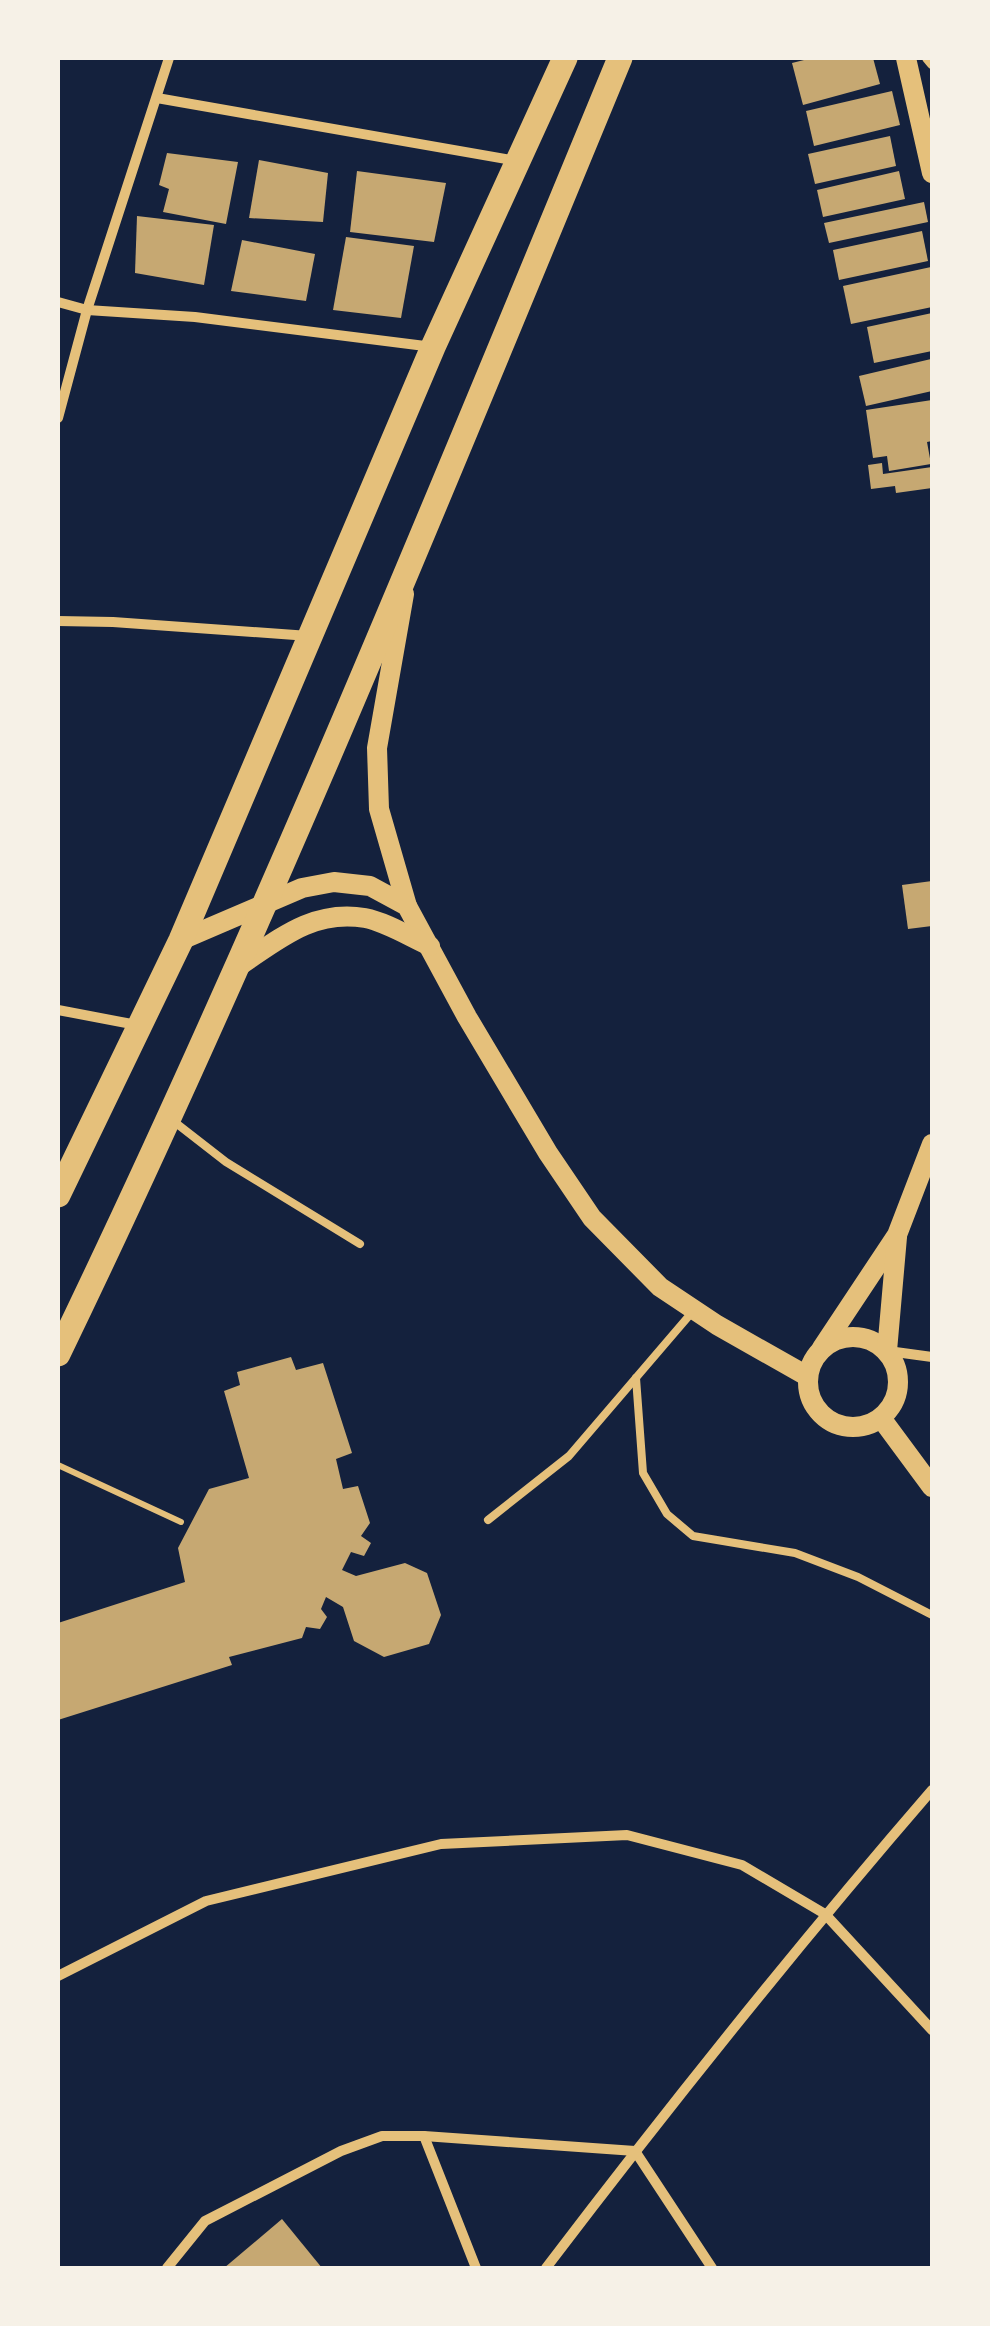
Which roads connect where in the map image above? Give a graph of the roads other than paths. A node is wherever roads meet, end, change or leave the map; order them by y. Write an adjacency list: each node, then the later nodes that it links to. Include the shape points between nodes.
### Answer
1 (168, 58): 7 (street)
2 (565, 58): 8 (main road)
3 (620, 58): 14 (main road)
4 (906, 58): 9 (main road)
5 (928, 58): 6 (street)
6 (932, 64)
7 (157, 98): 8 (street); 11 (street)
8 (518, 161): 12 (main road)
9 (932, 173)
10 (58, 302): 11 (street)
11 (86, 310): 12 (street); 13 (street)
12 (433, 347): 16 (main road)
13 (58, 418)
14 (409, 565): 17 (main road); 18 (main road, via 377,748 379,809)
15 (58, 621): 16 (street)
16 (309, 636): 19 (main road)
17 (266, 903): 18 (main road, via 334,882 370,886); 19 (main road); 21 (main road)
18 (408, 906): 20 (main road)
19 (180, 940): 23 (main road)
20 (430, 946): 21 (main road, via 368,918 329,916 295,928); 29 (main road, via 592,1218)
21 (236, 968): 24 (main road)
22 (58, 1010): 23 (street)
23 (138, 1025): 26 (main road)
24 (168, 1118): 28 (lane); 32 (main road)
25 (932, 1148): 27 (main road)
26 (58, 1196)
27 (897, 1236): 30 (main road); 31 (main road)
28 (360, 1244)
29 (694, 1310): 34 (main road); 35 (lane)
30 (821, 1349): 31 (main road, via 847,1336); 34 (main road)
31 (887, 1351): 33 (street); 36 (main road, via 897,1393)
32 (58, 1354)
33 (932, 1356)
34 (807, 1376): 36 (main road, via 808,1392 824,1417 852,1427)
35 (636, 1378): 38 (lane, via 569,1456); 39 (lane, via 643,1473 668,1514 693,1536 795,1553)
36 (880, 1418): 37 (main road)
37 (932, 1487)
38 (488, 1520)
39 (932, 1615)
40 (932, 1790): 41 (street)
41 (824, 1914): 42 (street, via 742,1866 627,1835 441,1844 206,1902); 43 (street); 45 (street)
42 (58, 1976)
43 (932, 2030)
44 (424, 2136): 45 (street); 46 (street, via 382,2136 341,2151 205,2220); 47 (street)
45 (635, 2150): 48 (street); 49 (street)
46 (168, 2268)
47 (476, 2268)
48 (546, 2268)
49 (712, 2268)

